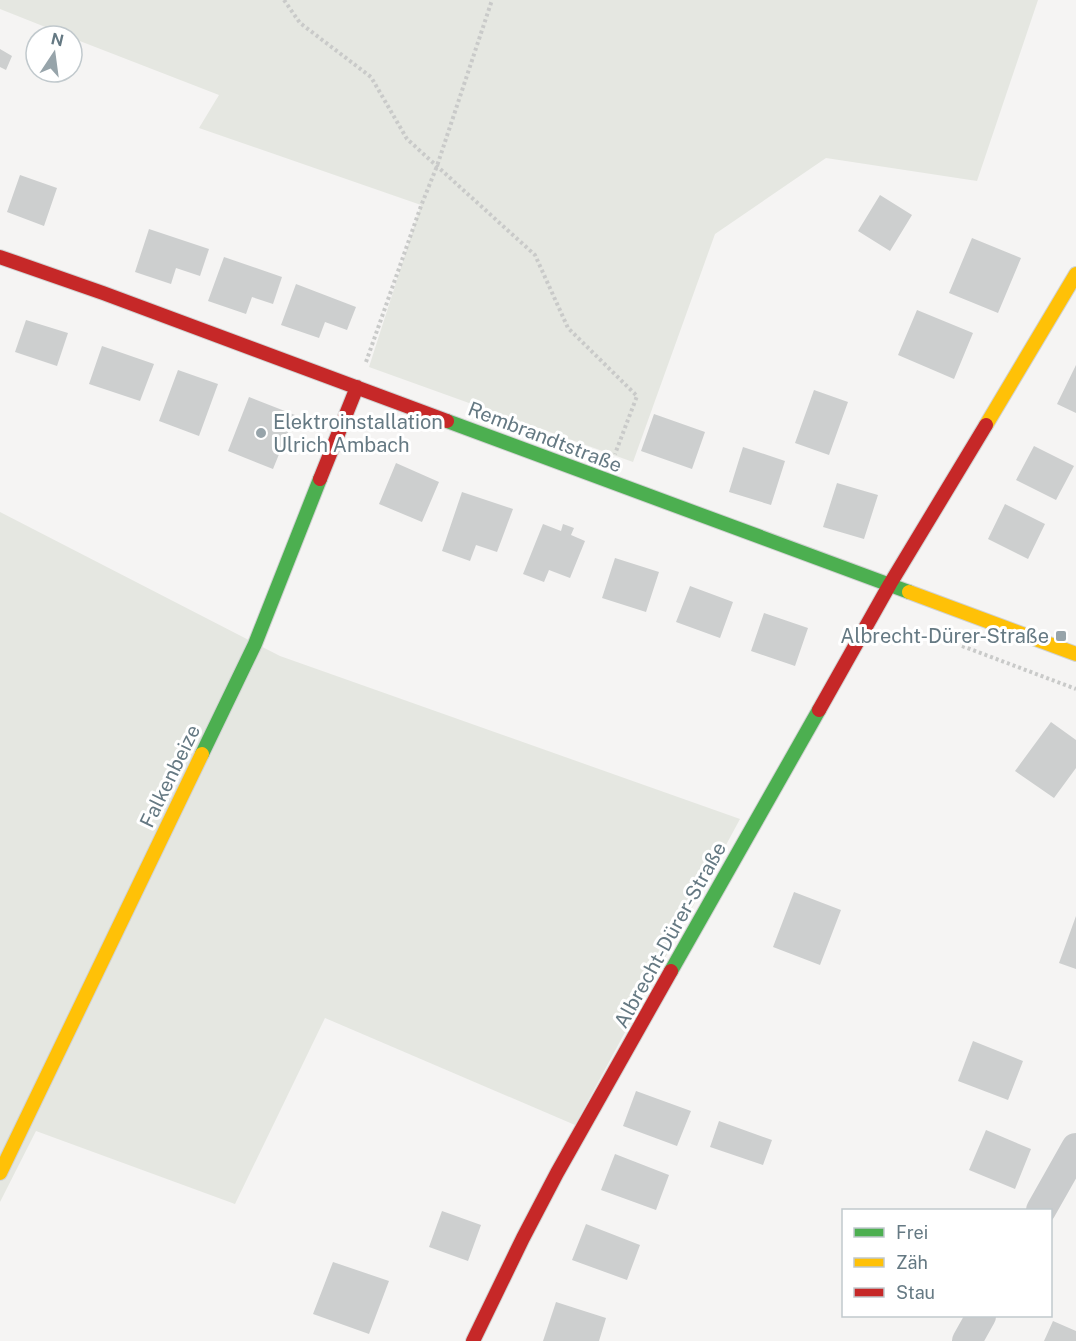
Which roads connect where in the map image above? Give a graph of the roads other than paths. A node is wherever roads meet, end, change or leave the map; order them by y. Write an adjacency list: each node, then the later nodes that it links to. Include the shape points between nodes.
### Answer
1 (0, 257): 3 (street, Rembrandtstraße)
2 (1076, 274): 4 (street, Albrecht-Dürer-Straße)
3 (357, 387): 4 (street, Rembrandtstraße); 7 (street, Falkenbeize, via 255,644)
4 (890, 584): 5 (street, Rembrandtstraße); 10 (street, Albrecht-Dürer-Straße, via 557,1173)
5 (1076, 654)
6 (1076, 1148): 8 (street)
7 (0, 1173)
8 (1042, 1209)
9 (980, 1317): 11 (street)
10 (473, 1341)
11 (967, 1341)

